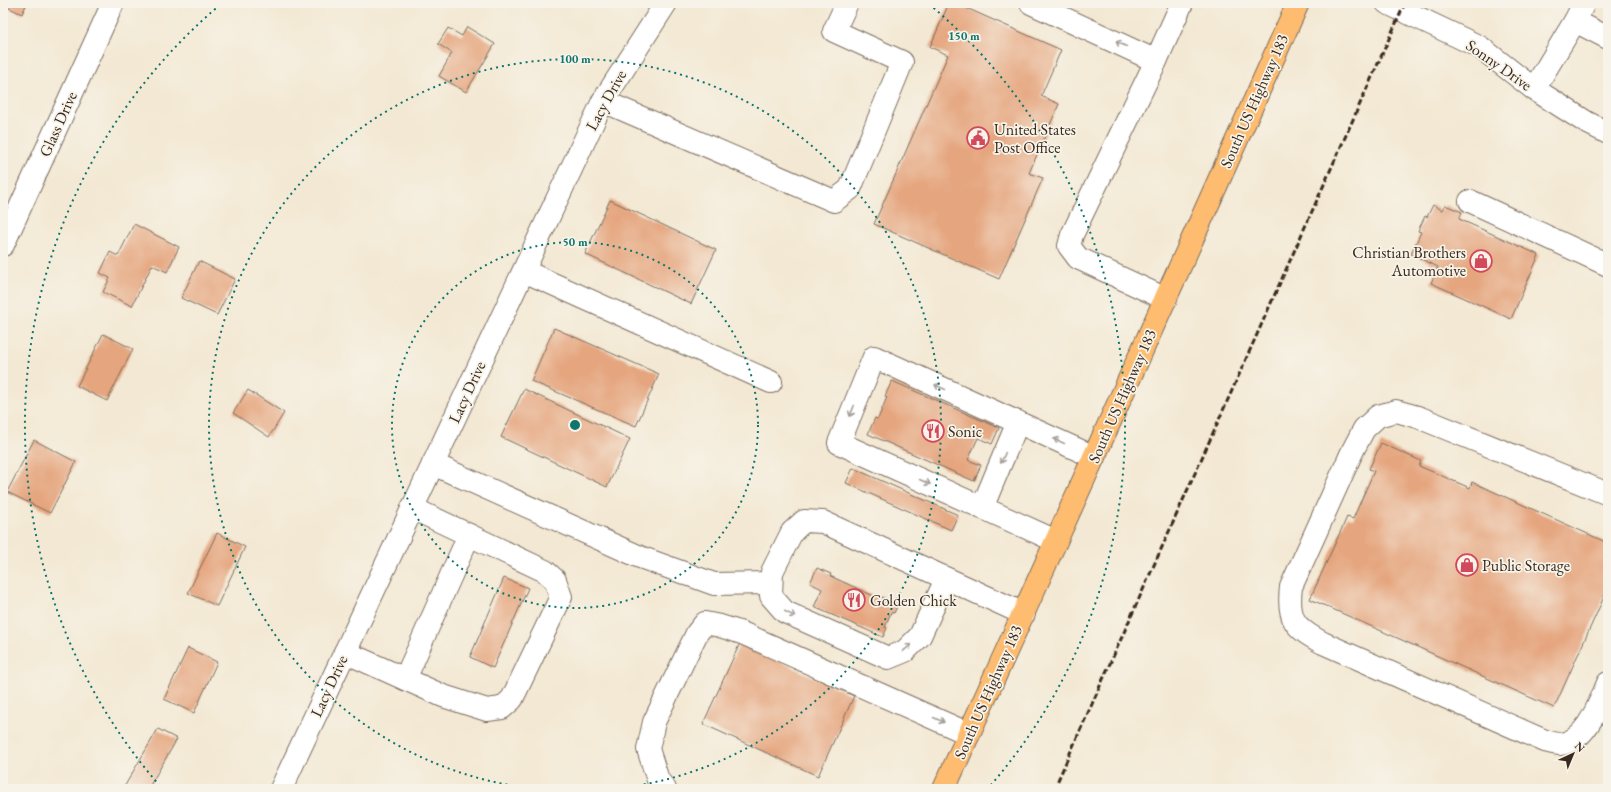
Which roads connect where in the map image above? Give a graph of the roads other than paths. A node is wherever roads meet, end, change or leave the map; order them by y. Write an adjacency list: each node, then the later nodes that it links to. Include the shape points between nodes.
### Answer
1 (113, 3): 15 (street, Glass Drive)
2 (666, 3): 12 (street, Lacy Drive)
3 (847, 3): 12 (street, via 834,31 902,62 850,189 834,201)
4 (1030, 3): 10 (street, one-way to 4)
5 (1182, 3): 10 (street)
6 (1298, 3): 18 (main road, South US Highway 183)
7 (1387, 3): 11 (street, Sonny Drive, via 1480,47)
8 (1579, 12): 9 (street); 11 (street)
9 (1608, 38)
10 (1156, 61): 18 (street, via 1069,246 1078,258)
11 (1534, 89): 13 (street, Sonny Drive)
12 (602, 102): 17 (street, Lacy Drive)
13 (1608, 133)
14 (1470, 201): 16 (street)
15 (3, 245)
16 (1608, 265)
17 (524, 271): 19 (street); 22 (street, Lacy Drive)
18 (1166, 299): 21 (main road, South US Highway 183)
19 (771, 382)
20 (1018, 422): 21 (street, one-way to 20); 25 (street, one-way to 25); 25 (street, one-way to 25, via 874,357 839,443)
21 (1094, 456): 27 (main road, South US Highway 183)
22 (433, 464): 24 (street, Lacy Drive); 29 (street, via 640,557 714,584)
23 (1608, 494): 33 (street, via 1418,417 1396,411 1378,416 1364,429 1353,450 1291,587 1289,602 1292,619 1304,632 1323,643 1545,741 1560,744 1584,731)
24 (412, 508): 26 (street); 31 (street, Lacy Drive)
25 (982, 508): 27 (street)
26 (469, 535): 32 (street); 32 (street, via 545,571 555,580 561,597 512,698 502,708 487,710 443,696)
27 (1056, 541): 30 (main road, South US Highway 183)
28 (946, 579): 29 (street, via 822,522 804,521 792,532 772,572); 29 (street, one-way to 28, via 771,596 785,612 888,658 906,651 920,636); 30 (street)
29 (771, 583)
30 (1024, 614): 34 (main road, South US Highway 183)
31 (345, 652): 32 (street); 35 (street, Lacy Drive)
32 (405, 679)
33 (1608, 683)
34 (969, 734): 36 (street, one-way to 34, via 658,780 648,749 654,722 697,633 705,623 742,633); 37 (main road, South US Highway 183)
35 (281, 789)
36 (665, 789)
37 (944, 789)

